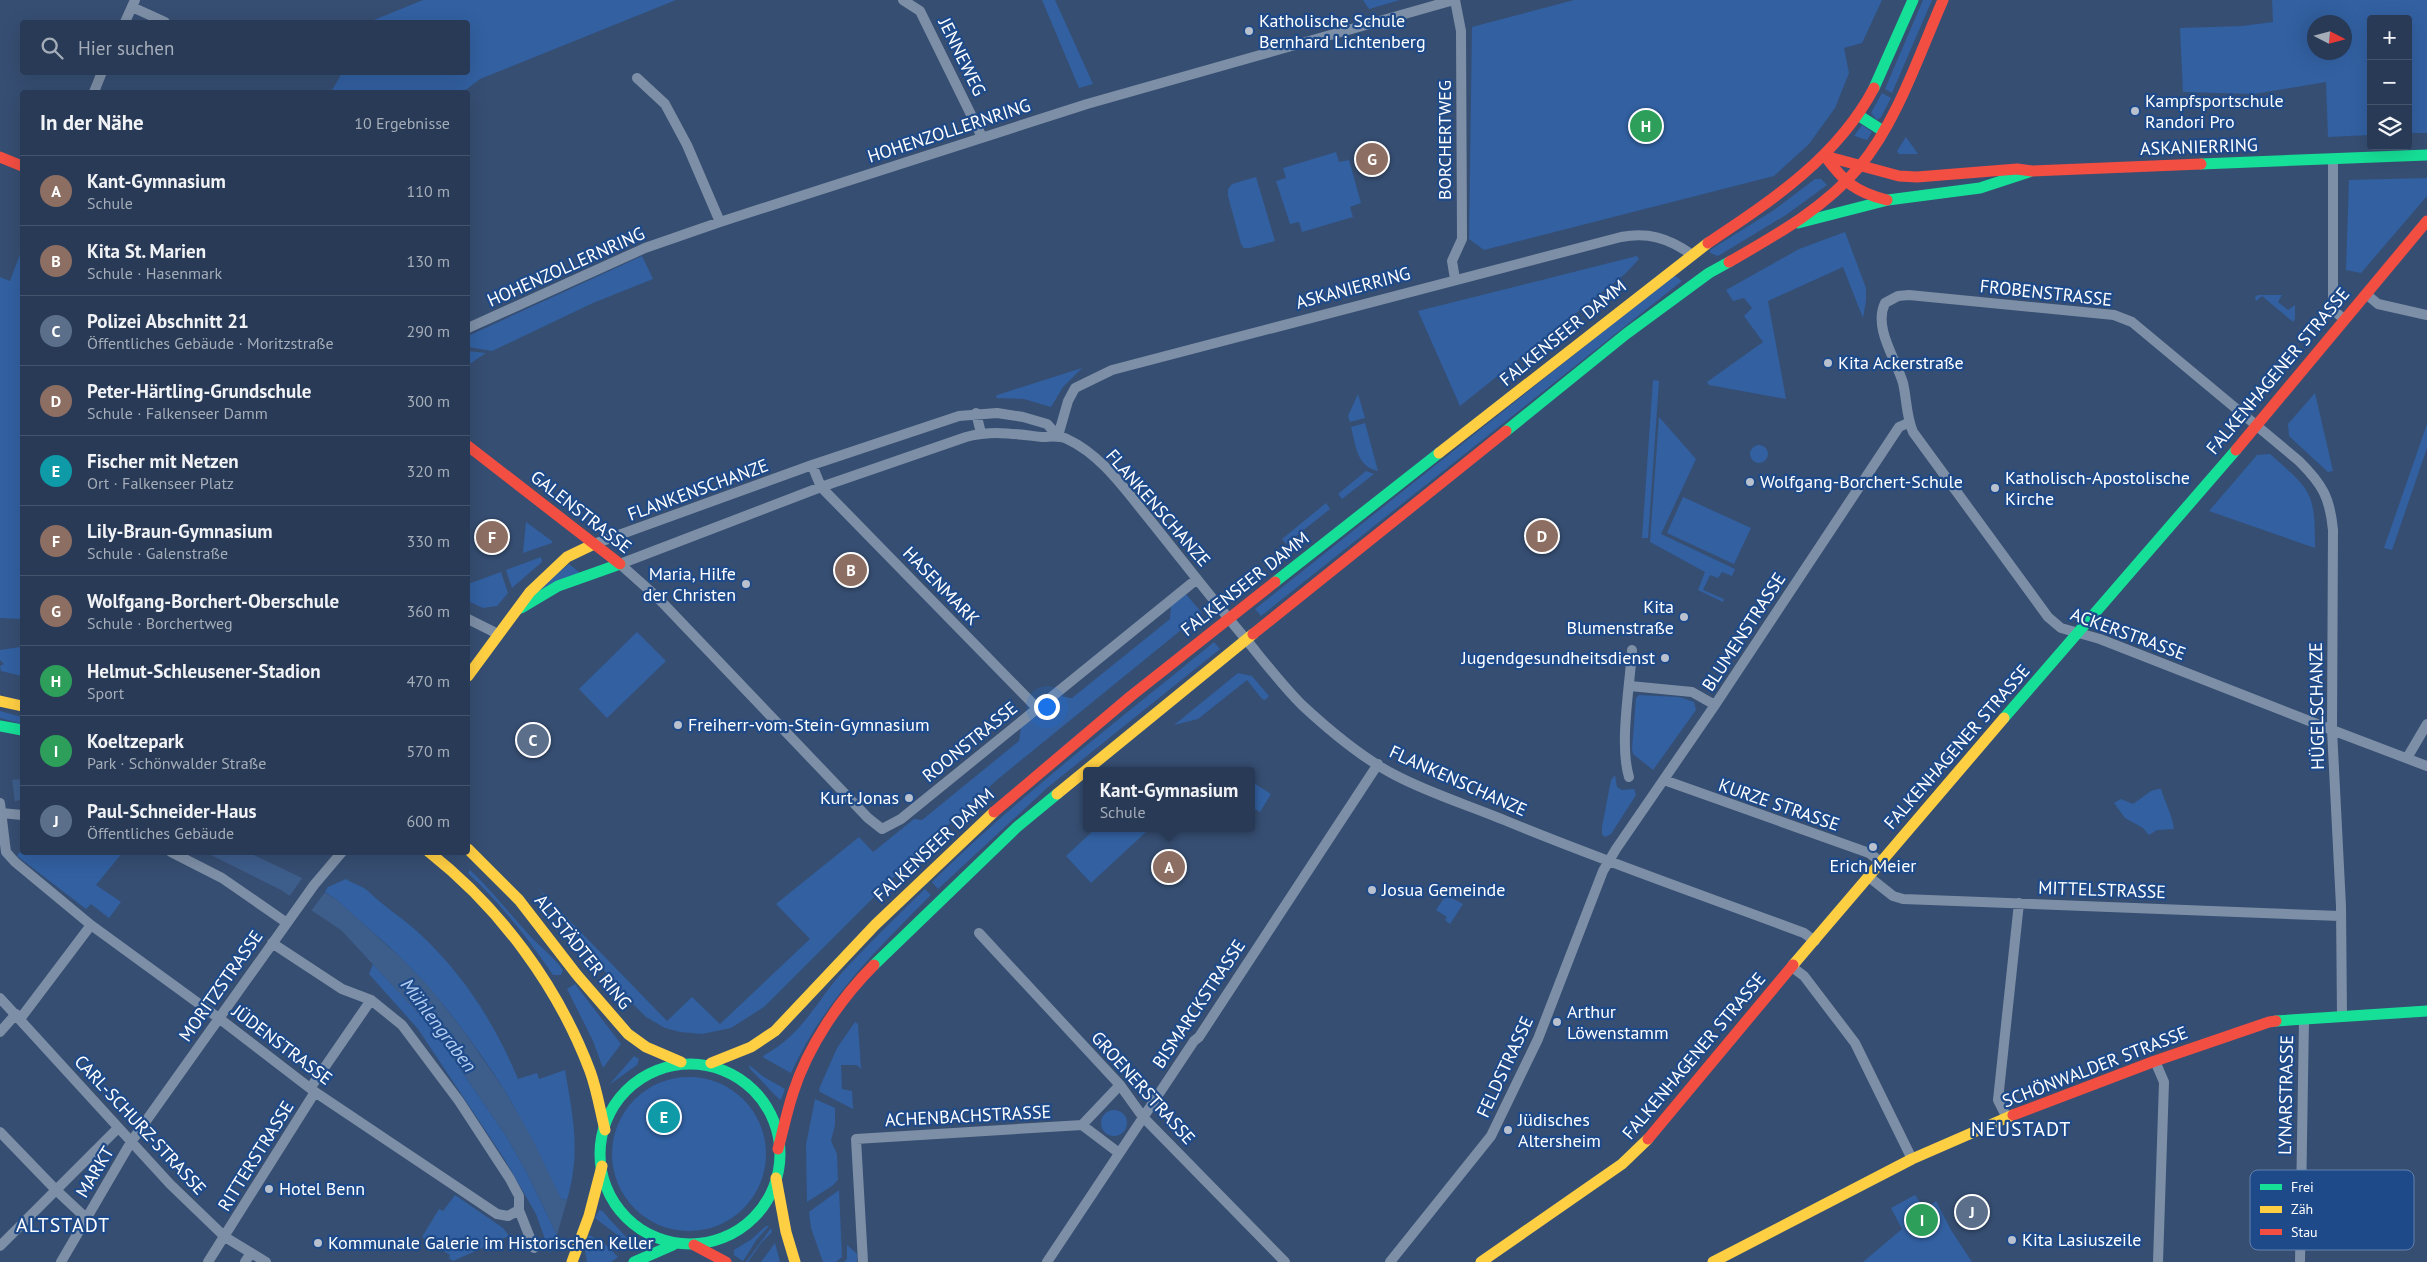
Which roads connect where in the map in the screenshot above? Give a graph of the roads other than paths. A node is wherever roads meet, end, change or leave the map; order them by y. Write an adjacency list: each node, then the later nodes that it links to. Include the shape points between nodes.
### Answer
1 (903, 0): 13 (street, JENNEWEG, via 920,11)
2 (1454, 0): 13 (street, HOHENZOLLERNRING); 28 (street, BORCHERTWEG, via 1461,31 1462,239 1452,261)
3 (1913, 0): 11 (main road, FALKENSEER DAMM, via 1884,69)
4 (1943, 0): 12 (main road)
5 (133, 3): 6 (street); 7 (street)
6 (126, 20)
7 (162, 20)
8 (101, 75): 10 (street)
9 (637, 78): 24 (street, via 665,104 687,145)
10 (95, 90)
11 (1858, 115): 12 (main road); 14 (main road, FALKENSEER DAMM)
12 (1883, 131): 19 (main road)
13 (982, 137): 24 (street, HOHENZOLLERNRING)
14 (1825, 156): 19 (main road, ASKANIERRING); 21 (main road); 26 (main road, FALKENSEER DAMM, via 1795,183)
15 (2427, 156): 17 (main road, ASKANIERRING)
16 (0, 157): 18 (main road)
17 (2333, 159): 20 (main road, ASKANIERRING); 32 (street, via 2333,310)
18 (20, 165)
19 (1861, 165): 20 (main road, ASKANIERRING, via 1899,176 1917,177 2017,168); 21 (main road)
20 (2032, 171): 22 (main road, ASKANIERRING, via 1980,188)
21 (1844, 182): 22 (main road, ASKANIERRING, via 1859,193); 25 (main road)
22 (1888, 200): 25 (main road, ASKANIERRING)
23 (2427, 221): 29 (main road, FALKENHAGENER STRASSE)
24 (720, 222): 33 (street, HOHENZOLLERNRING, via 645,248)
25 (1797, 223): 27 (main road)
26 (1690, 254): 27 (main road); 28 (street, ASKANIERRING, via 1658,236 1638,234); 46 (main road, FALKENSEER DAMM)
27 (1709, 273): 50 (main road, via 1626,334)
28 (1454, 279): 38 (street, ASKANIERRING, via 1112,370 1075,388)
29 (2366, 294): 31 (street, via 2378,304); 32 (main road, FALKENHAGENER STRASSE)
30 (1885, 303): 35 (street, ACKERSTRASSE, via 1881,314 1883,328 1902,382); 36 (street, FROBENSTRASSE, via 1898,296 1909,295 2114,315 2132,322)
31 (2427, 315)
32 (2344, 320): 36 (main road, FALKENHAGENER STRASSE)
33 (470, 327)
34 (976, 413): 37 (street); 38 (street, FLANKENSCHANZE, via 1022,417 1047,424); 40 (street, FLANKENSCHANZE, via 944,420)
35 (1908, 423): 48 (street, ACKERSTRASSE, via 2048,617 2062,628); 56 (street, BLUMENSTRASSE, via 1899,427)
36 (2256, 426): 48 (main road, FALKENHAGENER STRASSE); 61 (street, HÜGELSCHANZE, via 2318,481 2329,506 2333,530)
37 (982, 433): 38 (street, FLANKENSCHANZE); 41 (street, FLANKENSCHANZE)
38 (1058, 436): 44 (street, FLANKENSCHANZE, via 1090,454 1114,477)
39 (470, 448): 42 (main road, GALENSTRASSE)
40 (812, 465): 41 (street); 42 (street, FLANKENSCHANZE)
41 (821, 487): 43 (street, FLANKENSCHANZE); 57 (street, HASENMARK)
42 (594, 544): 43 (main road, GALENSTRASSE); 45 (main road, via 567,557 530,592)
43 (620, 564): 45 (main road, via 558,586); 71 (street, GALENSTRASSE, via 658,598)
44 (1197, 579): 46 (street, FLANKENSCHANZE); 57 (street, ROONSTRASSE)
45 (517, 611): 49 (main road)
46 (1229, 619): 50 (street, FLANKENSCHANZE); 97 (main road, FALKENSEER DAMM, via 1131,696 997,809 875,925 775,1031 751,1046)
47 (470, 620): 49 (street)
48 (2080, 633): 61 (street, ACKERSTRASSE); 77 (main road, FALKENHAGENER STRASSE)
49 (498, 634): 52 (main road)
50 (1246, 640): 63 (street, FLANKENSCHANZE, via 1301,704 1333,733); 65 (main road)
51 (1632, 650): 53 (street)
52 (470, 673)
53 (1630, 686): 56 (street, via 1692,692); 67 (street, via 1624,744)
54 (0, 700): 55 (main road)
55 (20, 705)
56 (1715, 705): 68 (street, BLUMENSTRASSE)
57 (1037, 708): 71 (street, ROONSTRASSE, via 901,819 886,828)
58 (2427, 724): 62 (street)
59 (0, 726): 60 (main road)
60 (20, 730)
61 (2332, 730): 62 (street, ACKERSTRASSE); 80 (street, HÜGELSCHANZE)
62 (2406, 758): 64 (street, ACKERSTRASSE)
63 (1378, 764): 76 (street, FLANKENSCHANZE, via 1409,781); 100 (street, BISMARCKSTRASSE)
64 (2427, 766)
65 (1090, 767)
66 (1083, 773): 107 (main road, via 1017,827 940,899 835,1010 808,1058 791,1098)
67 (1629, 777)
68 (1664, 780): 76 (street, BLUMENSTRASSE); 77 (street, KURZE STRASSE, via 1869,853)
69 (0, 807): 70 (street); 82 (street, JÜDENSTRASSE, via 6,852)
70 (20, 814)
71 (877, 827)
72 (470, 851): 96 (main road, ALTSTÄDTER RING, via 519,900 628,1034 646,1048)
73 (177, 855): 81 (street, via 222,878)
74 (339, 855): 81 (street, MORITZSTRASSE)
75 (433, 855): 105 (main road, via 458,874 521,947 552,992 574,1032 589,1069)
76 (1608, 862): 84 (street, FLANKENSCHANZE, via 1804,933); 132 (street, FELDSTRASSE, via 1538,1039 1491,1136)
77 (1881, 862): 78 (main road, FALKENHAGENER STRASSE)
78 (1869, 877): 79 (street, MITTELSTRASSE, via 1893,896 1903,899); 84 (main road, FALKENHAGENER STRASSE)
79 (2019, 904): 80 (street, MITTELSTRASSE); 101 (street, via 1998,1100)
80 (2340, 916): 91 (street, HÜGELSCHANZE)
81 (287, 923): 85 (street, MORITZSTRASSE)
82 (91, 925): 90 (street, via 43,989); 92 (street, JÜDENSTRASSE)
83 (979, 933): 98 (street, GROENERSTRASSE)
84 (1815, 941): 86 (main road, FALKENHAGENER STRASSE)
85 (272, 943): 88 (street, via 342,990); 92 (street, MORITZSTRASSE)
86 (1792, 967): 109 (street, via 1804,976 1855,1043); 133 (main road, FALKENHAGENER STRASSE, via 1640,1148 1622,1164)
87 (0, 998): 90 (street, CARL-SCHURZ-STRASSE)
88 (371, 1000): 99 (street, RITTERSTRASSE); 114 (street, via 402,1025 459,1101 510,1179 519,1196)
89 (2427, 1012): 91 (main road, SCHÖNWALDER STRASSE)
90 (18, 1016): 94 (street); 103 (street, CARL-SCHURZ-STRASSE)
91 (2342, 1017): 93 (main road, SCHÖNWALDER STRASSE)
92 (220, 1019): 99 (street, JÜDENSTRASSE); 106 (street, MORITZSTRASSE)
93 (2304, 1019): 95 (main road, SCHÖNWALDER STRASSE, via 2269,1022); 111 (street, LYNARSTRASSE)
94 (0, 1032)
95 (2155, 1061): 101 (main road, SCHÖNWALDER STRASSE); 135 (street, via 2164,1082)
96 (681, 1062): 97 (main road); 105 (main road, via 646,1075 622,1094 613,1108)
97 (711, 1063): 107 (main road, via 740,1077 757,1092 773,1121)
98 (1120, 1085): 100 (street, GROENERSTRASSE); 102 (street)
99 (313, 1089): 114 (street, JÜDENSTRASSE, via 497,1214 508,1216); 116 (street, RITTERSTRASSE)
100 (1143, 1117): 108 (street, BISMARCKSTRASSE); 131 (street, GROENERSTRASSE)
101 (2007, 1118): 109 (main road, SCHÖNWALDER STRASSE)
102 (1082, 1125): 108 (street); 129 (street, ACHENBACHSTRASSE, via 856,1139)
103 (118, 1128): 106 (street, CARL-SCHURZ-STRASSE); 113 (street)
104 (0, 1132): 113 (street)
105 (606, 1133): 110 (main road)
106 (131, 1142): 115 (street, MARKT); 116 (street, CARL-SCHURZ-STRASSE)
107 (778, 1149): 112 (main road)
108 (1119, 1153): 130 (street, BISMARCKSTRASSE)
109 (1912, 1159): 134 (main road, SCHÖNWALDER STRASSE)
110 (604, 1160): 117 (main road, via 609,1189 622,1215 642,1234); 125 (main road, via 583,1236)
111 (2302, 1170)
112 (775, 1174): 118 (main road, via 765,1203 746,1225 721,1239); 128 (main road)
113 (56, 1190): 115 (street, MARKT); 119 (street, MARKT)
114 (519, 1210): 120 (street)
115 (86, 1218): 122 (street, MARKT)
116 (225, 1237): 121 (street, CARL-SCHURZ-STRASSE); 123 (street, RITTERSTRASSE)
117 (673, 1245): 118 (main road); 126 (main road)
118 (694, 1245): 127 (main road)
119 (0, 1246)
120 (534, 1248)
121 (248, 1258): 124 (street, CARL-SCHURZ-STRASSE)
122 (61, 1262)
123 (208, 1262)
124 (266, 1262)
125 (572, 1262)
126 (634, 1262)
127 (726, 1262)
128 (795, 1262)
129 (862, 1262)
130 (1047, 1262)
131 (1285, 1262)
132 (1390, 1262)
133 (1481, 1262)
134 (1713, 1262)
135 (2158, 1262)

